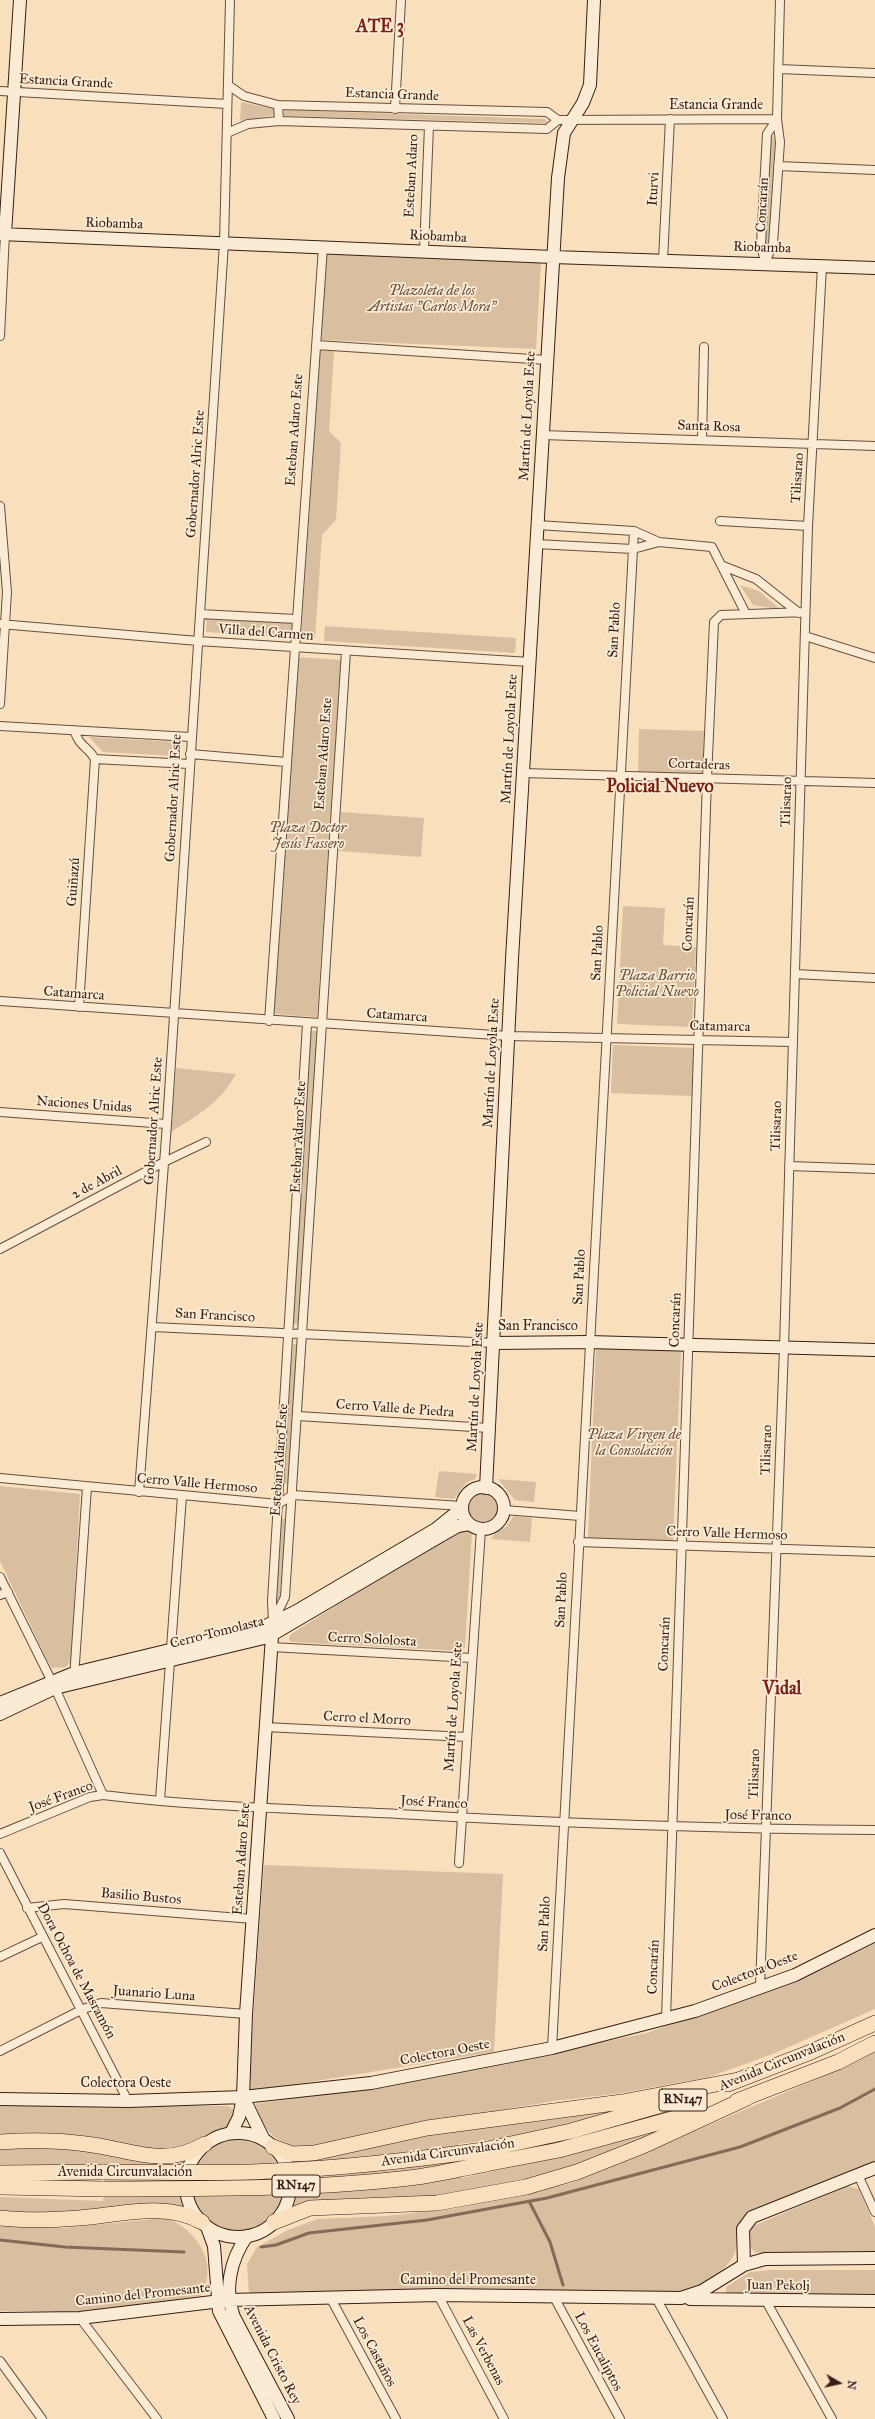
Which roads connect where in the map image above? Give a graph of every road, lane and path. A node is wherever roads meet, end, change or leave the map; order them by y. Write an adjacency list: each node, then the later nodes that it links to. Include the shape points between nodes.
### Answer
1 (20, 0): 10 (main road)
2 (230, 0): 8 (street, Gobernador Alric Este)
3 (401, 0): 13 (street)
4 (594, 0): 15 (main road, Martín de Loyola Este, via 590,85 583,103)
5 (780, 0): 6 (street, Concarán)
6 (779, 69): 7 (street); 17 (street, Concarán)
7 (875, 73)
8 (228, 85): 11 (street, Gobernador Alric Este); 12 (street, Estancia Grande, via 244,96)
9 (0, 91): 10 (street, Estancia Grande)
10 (14, 92): 11 (street, Estancia Grande); 23 (main road)
11 (227, 104): 20 (street, Gobernador Alric Este)
12 (278, 105): 13 (street, Estancia Grande); 18 (street)
13 (395, 109): 14 (street, Estancia Grande, via 547,112)
14 (558, 120): 15 (street, Estancia Grande); 19 (street, Estancia Grande, via 548,129)
15 (571, 120): 16 (street, Estancia Grande); 27 (main road, Martín de Loyola Este, via 564,133 561,149)
16 (670, 120): 17 (street, Estancia Grande); 28 (street, Iturvi)
17 (777, 120): 21 (street, Concarán, via 780,142); 29 (street, Concarán, via 767,134 761,244)
18 (279, 121): 19 (street, Estancia Grande); 20 (street, Estancia Grande, via 248,124)
19 (430, 126): 26 (street, Esteban Adaro)
20 (227, 133): 24 (street, Gobernador Alric Este)
21 (778, 166): 22 (street); 29 (street, Concarán, via 773,244)
22 (875, 170)
23 (3, 234): 24 (main road, Riobamba); 32 (street)
24 (224, 244): 25 (main road, Riobamba); 50 (street, Gobernador Alric Este)
25 (323, 247): 26 (main road, Riobamba); 33 (street, Esteban Adaro Este)
26 (424, 251): 27 (main road, Riobamba)
27 (553, 257): 28 (main road, Riobamba); 35 (main road, Martín de Loyola Este)
28 (663, 260): 29 (main road, Riobamba)
29 (765, 263): 30 (main road, Riobamba)
30 (822, 266): 31 (main road, Riobamba); 38 (street, Tilisarao)
31 (875, 268)
32 (0, 336)
33 (316, 345): 35 (street); 52 (street, Esteban Adaro Este)
34 (704, 347): 37 (street)
35 (547, 360): 36 (main road, Martín de Loyola Este)
36 (542, 435): 37 (street, Santa Rosa); 42 (main road, Martín de Loyola Este)
37 (702, 440): 38 (street, Santa Rosa)
38 (813, 444): 39 (street, Santa Rosa); 43 (street, Tilisarao)
39 (875, 446)
40 (0, 506): 53 (street, via 7,592)
41 (720, 521): 43 (street)
42 (537, 525): 44 (street); 46 (main road, Martín de Loyola Este)
43 (808, 526): 49 (street, Tilisarao)
44 (634, 531): 45 (street); 47 (street, San Pablo)
45 (659, 542): 47 (street); 48 (street, via 712,547)
46 (536, 544): 47 (street); 59 (main road, Martín de Loyola Este)
47 (633, 549): 69 (street, San Pablo)
48 (723, 566): 49 (street, via 756,579); 51 (street)
49 (802, 612): 51 (street); 54 (street, Tilisarao)
50 (200, 614): 52 (street, Villa del Carmen); 55 (street, Gobernador Alric Este)
51 (746, 614): 70 (street, Concarán, via 721,615 714,622)
52 (296, 620): 56 (street, Esteban Adaro Este)
53 (3, 624): 55 (street, Villa del Carmen); 60 (street)
54 (805, 636): 58 (street); 71 (street, Tilisarao)
55 (198, 641): 56 (street, Villa del Carmen); 63 (street, Gobernador Alric Este)
56 (294, 648): 57 (street, Villa del Carmen); 66 (street, Esteban Adaro Este)
57 (346, 651): 59 (street, Villa del Carmen); 80 (street, Esteban Adaro Este)
58 (875, 658)
59 (530, 662): 68 (main road, Martín de Loyola Este)
60 (0, 704)
61 (0, 726): 62 (street)
62 (74, 730): 63 (street); 65 (street, via 78,741)
63 (190, 737): 64 (street, Gobernador Alric Este)
64 (190, 754): 66 (street); 67 (street, Gobernador Alric Este)
65 (95, 759): 67 (street); 76 (street, Guiñazú)
66 (286, 762): 78 (street, Esteban Adaro Este)
67 (189, 764): 77 (street, Gobernador Alric Este)
68 (523, 773): 69 (street, Cortaderas); 81 (main road, Martín de Loyola Este)
69 (620, 776): 70 (street, Cortaderas); 82 (street, San Pablo)
70 (707, 779): 71 (street, Cortaderas); 83 (street, Concarán)
71 (800, 781): 72 (street, Cortaderas); 73 (street, Tilisarao)
72 (875, 783)
73 (795, 974): 74 (street); 84 (street, Tilisarao)
74 (875, 978)
75 (0, 1001): 76 (street, Catamarca)
76 (79, 1007): 77 (street, Catamarca)
77 (174, 1014): 78 (street, Catamarca); 86 (street, Gobernador Alric Este)
78 (269, 1021): 79 (street, Catamarca)
79 (308, 1024): 80 (street, Catamarca); 93 (street, Esteban Adaro Este)
80 (321, 1024): 81 (street, Catamarca); 94 (street, Esteban Adaro Este)
81 (509, 1036): 82 (street, Catamarca); 95 (main road, Martín de Loyola Este)
82 (606, 1038): 83 (street, Catamarca); 96 (street, San Pablo)
83 (698, 1040): 84 (street, Catamarca); 97 (street, Concarán)
84 (792, 1042): 89 (street, Tilisarao)
85 (0, 1112): 86 (street, Naciones Unidas)
86 (166, 1124): 88 (street, Gobernador Alric Este)
87 (206, 1142): 88 (street, 2 de Abril)
88 (164, 1162): 91 (street, 2 de Abril); 92 (street, Gobernador Alric Este)
89 (789, 1166): 90 (street); 98 (street, Tilisarao)
90 (875, 1169)
91 (0, 1249)
92 (153, 1327): 93 (street, San Francisco); 105 (street, Gobernador Alric Este)
93 (288, 1335): 94 (street, San Francisco); 108 (street, Esteban Adaro Este)
94 (303, 1335): 95 (street, San Francisco); 100 (street, Esteban Adaro Este)
95 (494, 1342): 96 (main road, San Francisco); 101 (main road, Martín de Loyola Este)
96 (589, 1342): 97 (main road, San Francisco); 111 (street, San Pablo)
97 (688, 1345): 98 (main road, San Francisco); 115 (street, Concarán)
98 (784, 1348): 99 (main road, San Francisco); 116 (street, Tilisarao)
99 (875, 1350)
100 (298, 1416): 101 (street, Cerro Valle de Piedra); 106 (street, Esteban Adaro Este)
101 (489, 1428): 104 (main road, Martín de Loyola Este)
102 (0, 1478): 103 (street, Cerro Valle Hermoso)
103 (87, 1487): 105 (street, Cerro Valle Hermoso); 124 (street)
104 (486, 1488): 109 (main road, via 473,1490 468,1494); 110 (main road, via 497,1493)
105 (139, 1492): 107 (street, Cerro Valle Hermoso)
106 (293, 1495): 108 (street); 109 (street); 120 (street, Esteban Adaro Este, via 285,1597)
107 (182, 1496): 108 (street, Cerro Valle Hermoso); 122 (street)
108 (278, 1504): 120 (street, Esteban Adaro Este, via 272,1601)
109 (462, 1507): 112 (main road, via 464,1518); 120 (main road, Cerro Tomolasta, via 436,1529)
110 (504, 1510): 111 (street); 113 (main road, via 502,1517 494,1526)
111 (580, 1516): 114 (street, San Pablo)
112 (469, 1524): 113 (main road); 121 (main road, Cerro Tomolasta, via 458,1526 442,1535)
113 (481, 1529): 123 (street, Martín de Loyola Este)
114 (578, 1542): 115 (street, Cerro Valle Hermoso); 134 (street, San Pablo)
115 (681, 1546): 116 (street, Cerro Valle Hermoso); 135 (street, Concarán)
116 (776, 1549): 117 (street, Cerro Valle Hermoso); 136 (street, Tilisarao)
117 (875, 1552)
118 (0, 1577): 119 (street)
119 (4, 1594): 125 (street)
120 (274, 1622): 121 (main road, Esteban Adaro Este); 122 (main road, Cerro Tomolasta)
121 (272, 1641): 122 (main road, Cerro Tomolasta); 123 (street, Cerro Sololosta); 128 (main road, Esteban Adaro Este)
122 (172, 1654): 124 (main road, Cerro Tomolasta); 131 (street)
123 (472, 1658): 129 (street, Martín de Loyola Este)
124 (74, 1678): 125 (main road, Cerro Tomolasta)
125 (53, 1684): 126 (main road, Cerro Tomolasta); 127 (main road, Cerro Tomolasta); 130 (street)
126 (0, 1703)
127 (0, 1714)
128 (265, 1727): 129 (street, Cerro el Morro); 132 (main road, Esteban Adaro Este)
129 (466, 1737): 133 (street, Martín de Loyola Este)
130 (103, 1795): 131 (street, José Franco); 138 (street, José Franco, via 90,1797)
131 (160, 1800): 132 (street, José Franco)
132 (260, 1807): 133 (street, José Franco); 142 (main road, Esteban Adaro Este)
133 (462, 1818): 134 (street, José Franco); 140 (street, Martín de Loyola Este)
134 (563, 1822): 135 (street, José Franco); 152 (street, San Pablo)
135 (672, 1826): 136 (street, José Franco); 149 (street, Concarán)
136 (766, 1830): 137 (street, José Franco); 146 (street, Tilisarao)
137 (875, 1830)
138 (0, 1834)
139 (0, 1853): 141 (street, Dora Ochoa de Masramón)
140 (459, 1863)
141 (28, 1908): 142 (street, Basilio Bustos, via 64,1904); 144 (street, Dora Ochoa de Masramón)
142 (253, 1919): 148 (main road, Esteban Adaro Este)
143 (875, 1935): 146 (main road, Colectora Oeste, via 795,1975)
144 (42, 1937): 145 (street); 147 (street, Dora Ochoa de Masramón)
145 (0, 1957)
146 (760, 1987): 149 (main road, Colectora Oeste, via 695,2011)
147 (83, 2009): 148 (street, Juanario Luna, via 101,2003); 153 (street, Juanario Luna); 158 (street, Dora Ochoa de Masramón)
148 (246, 2014): 155 (main road, Esteban Adaro Este)
149 (666, 2018): 152 (main road, Colectora Oeste)
150 (875, 2023): 154 (highway, Avenida Circunvalación / RN147, via 811,2052)
151 (875, 2043): 156 (highway, Avenida Circunvalación / RN147, via 838,2062)
152 (552, 2048): 155 (main road, Colectora Oeste, via 371,2083)
153 (0, 2051)
154 (738, 2080): 161 (highway, via 622,2102 427,2128 314,2153 292,2154); 163 (highway, Avenida Circunvalación / RN147, via 673,2104 539,2139)
155 (243, 2097): 158 (main road, Colectora Oeste); 159 (main road, via 239,2117); 161 (main road)
156 (747, 2098): 163 (highway, Avenida Circunvalación / RN147, via 559,2150); 170 (highway, via 638,2148 577,2172 526,2187 437,2202 310,2208)
157 (0, 2099): 158 (main road, Colectora Oeste)
158 (128, 2100)
159 (231, 2133): 161 (main road, via 243,2133); 162 (main road)
160 (0, 2142): 162 (highway, via 55,2141 86,2144 162,2158 186,2153)
161 (269, 2143): 170 (main road, via 283,2160 289,2176 289,2192 284,2208)
162 (205, 2144): 171 (main road, via 193,2158 186,2176 188,2201)
163 (485, 2157): 165 (highway, Avenida Circunvalación / RN147, bridge, via 296,2170); 167 (highway, Avenida Circunvalación / RN147, bridge, via 418,2177 365,2182 238,2188)
164 (875, 2168): 166 (main road)
165 (0, 2172)
166 (858, 2175): 168 (street); 174 (main road, via 752,2217 743,2229)
167 (0, 2187)
168 (875, 2212)
169 (0, 2218): 171 (highway, via 50,2220 163,2210 186,2214)
170 (274, 2222): 172 (main road, via 261,2231)
171 (204, 2225): 172 (main road, via 219,2234); 180 (main road, via 214,2246)
172 (247, 2236): 180 (main road, Avenida Cristo Rey, via 233,2263)
173 (875, 2258): 174 (main road, Juan Pekolj, via 765,2260)
174 (744, 2265): 179 (main road, Camino del Promesante, via 702,2291)
175 (438, 2295): 176 (main road, Camino del Promesante); 177 (main road, Camino del Promesante); 191 (street, Las Verbenas)
176 (330, 2297): 180 (main road, Camino del Promesante); 190 (street, Los Castaños)
177 (554, 2297): 178 (main road, Camino del Promesante); 192 (street, Los Eucaliptos)
178 (656, 2298): 179 (main road, Camino del Promesante); 193 (street)
179 (681, 2298): 181 (main road, Juan Pekolj)
180 (224, 2301): 183 (main road, Camino del Promesante); 188 (main road, via 222,2319); 189 (main road, Avenida Cristo Rey)
181 (766, 2301): 182 (main road, Juan Pekolj); 194 (street)
182 (875, 2301)
183 (80, 2318): 184 (main road, Camino del Promesante); 187 (street)
184 (0, 2319)
185 (0, 2361): 186 (street)
186 (42, 2419)
187 (157, 2419)
188 (274, 2419)
189 (288, 2419)
190 (396, 2419)
191 (504, 2419)
192 (620, 2419)
193 (723, 2419)
194 (832, 2419)

